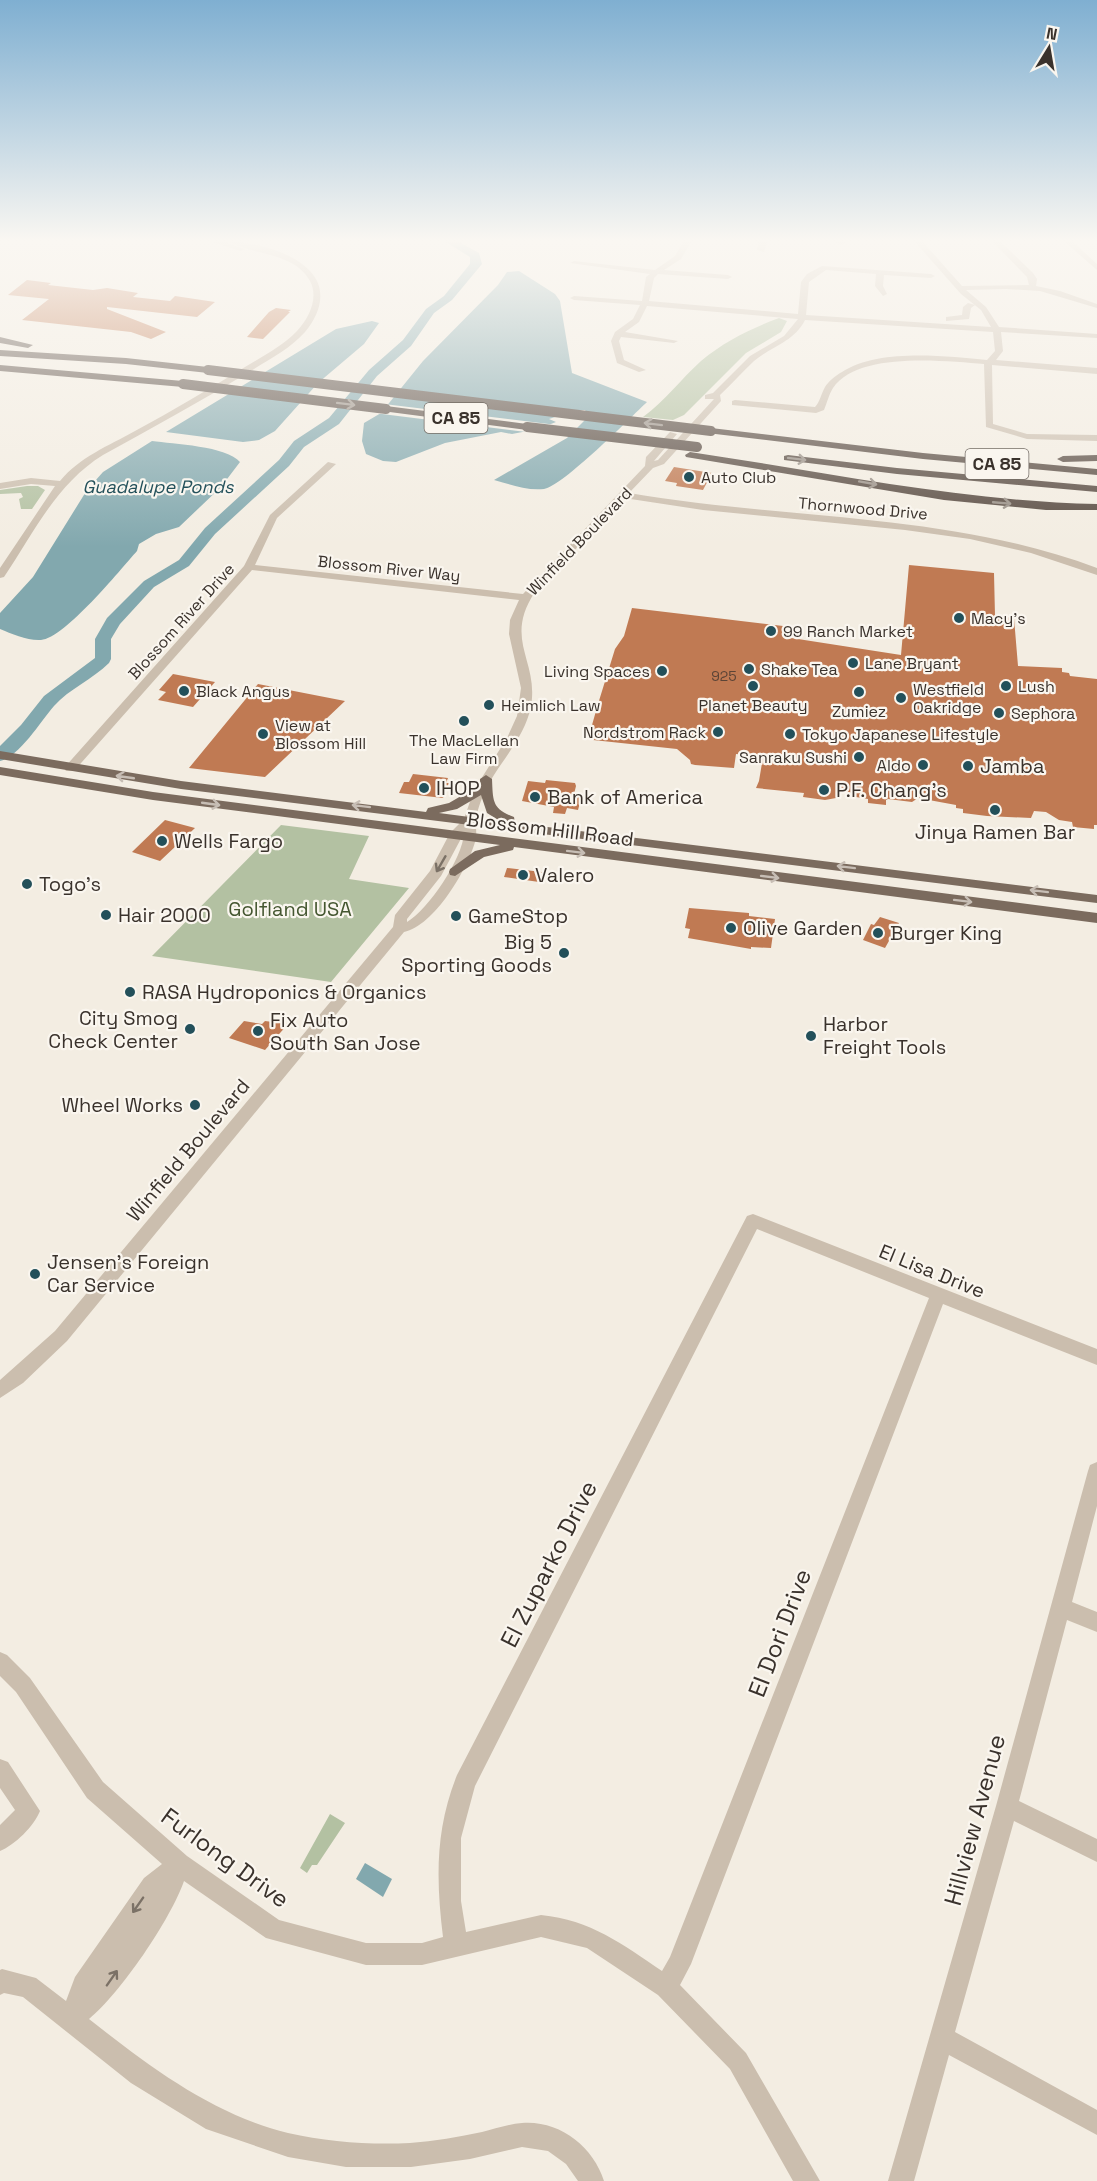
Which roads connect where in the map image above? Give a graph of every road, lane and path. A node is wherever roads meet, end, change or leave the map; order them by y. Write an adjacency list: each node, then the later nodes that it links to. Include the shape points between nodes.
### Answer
1 (29, 344): 9 (highway)
2 (284, 344): 6 (street)
3 (616, 344): 11 (street, via 620,361)
4 (775, 344): 24 (street, Winfield Boulevard, via 753,358 716,395 718,399 661,462 650,466)
5 (997, 344): 8 (street, via 998,354)
6 (281, 346): 21 (street, via 90,459)
7 (0, 353): 9 (highway, CA 85)
8 (990, 358): 12 (street); 13 (street, via 906,358 851,370 825,392 821,408 816,410); 14 (street, via 989,425 1031,435)
9 (169, 365): 16 (highway, CA 85, one-way to 9, bridge)
10 (0, 368): 15 (highway, CA 85, one-way to 15, bridge, via 183,384)
11 (642, 370)
12 (1097, 371)
13 (735, 403)
14 (1097, 438)
15 (694, 451): 19 (highway, CA 85, one-way to 19); 25 (highway, one-way to 25, via 944,496 1023,504)
16 (898, 452): 17 (highway); 20 (highway, CA 85)
17 (1097, 458)
18 (331, 464): 26 (street, Blossom River Drive, via 273,517)
19 (897, 471): 23 (highway, CA 85); 25 (highway, via 926,479)
20 (1097, 472)
21 (61, 484): 22 (street, via 30,482); 28 (street)
22 (0, 486)
23 (1097, 489)
24 (622, 495): 27 (street, Thornwood Drive, via 692,507 965,534 1019,546); 29 (street, Winfield Boulevard)
25 (1097, 504)
26 (249, 567): 29 (street, Blossom River Way); 31 (street, Blossom River Drive)
27 (1097, 572)
28 (0, 575)
29 (525, 597): 34 (street, Winfield Boulevard, via 514,625 525,687 522,721)
30 (0, 754): 31 (main road, Blossom Hill Road)
31 (70, 768): 33 (main road); 35 (main road, Blossom Hill Road, one-way to 31)
32 (0, 771): 33 (main road, Blossom Hill Road)
33 (28, 776): 36 (main road, Blossom Hill Road)
34 (483, 784): 37 (main road, via 450,808); 38 (street, Winfield Boulevard); 39 (main road, via 492,812)
35 (181, 785): 36 (main road); 37 (main road, Blossom Hill Road, one-way to 35)
36 (153, 796): 40 (main road, Blossom Hill Road, one-way to 40)
37 (419, 813): 38 (main road, Blossom Hill Road)
38 (470, 820): 39 (main road, Blossom Hill Road); 40 (street, Winfield Boulevard); 41 (street, Winfield Boulevard)
39 (539, 829): 44 (main road, Blossom Hill Road, one-way to 39)
40 (454, 836): 41 (main road, Blossom Hill Road); 46 (street, Winfield Boulevard, one-way to 46, via 436,873 400,918)
41 (471, 838): 42 (main road, Blossom Hill Road); 43 (street, Winfield Boulevard)
42 (518, 844): 43 (main road, via 480,854); 45 (main road, Blossom Hill Road, one-way to 45)
43 (455, 872): 46 (street, Winfield Boulevard, via 415,924)
44 (1097, 899)
45 (1097, 918)
46 (400, 928): 50 (street, Winfield Boulevard, via 61,1336)
47 (753, 1221): 48 (street, El Lisa Drive); 60 (street, El Zuparko Drive, via 465,1783 450,1838 450,1901)
48 (938, 1296): 49 (street, El Lisa Drive); 62 (street, El Dori Drive, via 679,1964)
49 (1097, 1357)
50 (0, 1390)
51 (1097, 1471): 52 (street, Hillview Avenue)
52 (1060, 1606): 53 (street); 56 (street, Hillview Avenue)
53 (1097, 1622)
54 (0, 1662): 59 (street, Furlong Drive, via 23,1685 95,1790)
55 (0, 1770): 57 (street, via 29,1811)
56 (1007, 1806): 58 (street); 64 (street, Hillview Avenue)
57 (0, 1840)
58 (1097, 1851)
59 (179, 1864): 60 (street, Furlong Drive, via 274,1930 366,1954 422,1954); 63 (street, via 167,1898 98,1997)
60 (456, 1946): 62 (street, Furlong Drive, via 550,1927 592,1938)
61 (0, 1983): 63 (street, via 28,1986)
62 (666, 1987): 67 (street, Furlong Drive, via 738,2061)
63 (71, 2019): 66 (street, via 140,2074 215,2120 288,2145 346,2155 411,2155 470,2147 522,2134 552,2139 575,2155)
64 (942, 2038): 65 (street); 68 (street, Hillview Avenue)
65 (1097, 2123)
66 (591, 2181)
67 (807, 2181)
68 (901, 2181)

